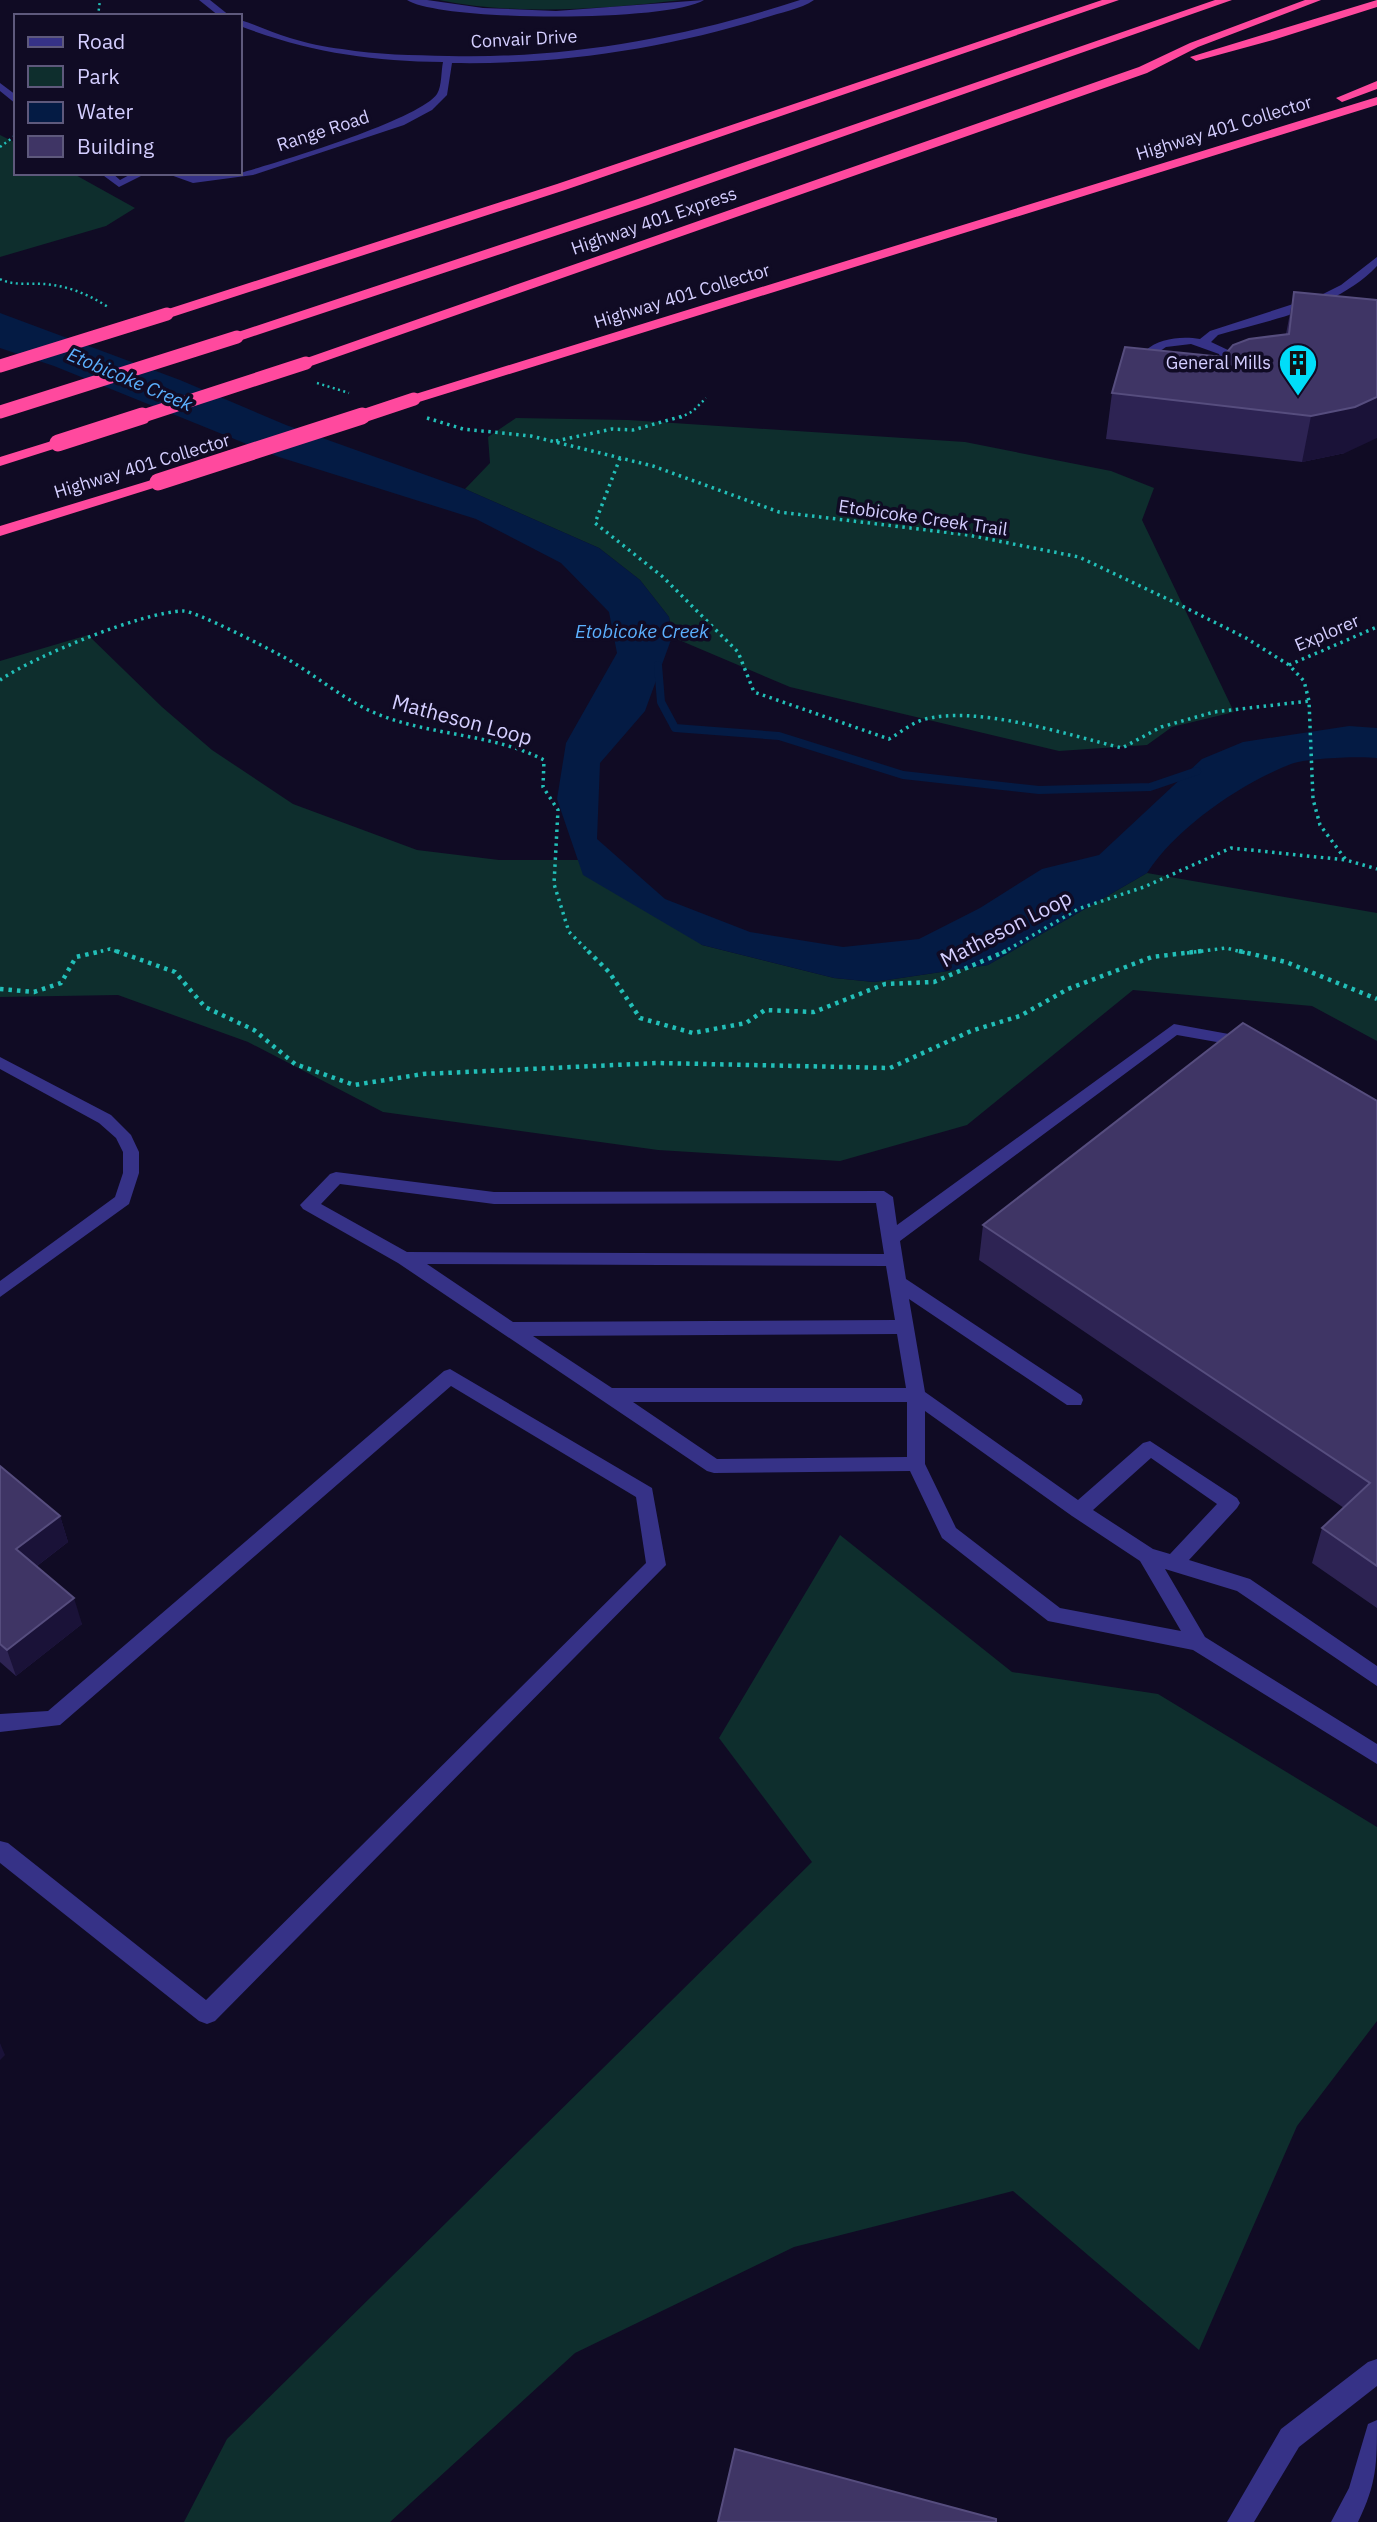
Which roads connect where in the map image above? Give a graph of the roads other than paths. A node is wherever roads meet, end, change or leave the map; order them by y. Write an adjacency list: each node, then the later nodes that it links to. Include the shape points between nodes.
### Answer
1 (204, 0): 9 (street)
2 (412, 0): 3 (street, via 491,13 580,14)
3 (699, 0)
4 (809, 0): 11 (street, Convair Drive, via 638,45)
5 (1112, 0): 25 (highway, bridge, via 574,182)
6 (1226, 0): 26 (highway, Highway 401 Express, bridge, via 643,202)
7 (1315, 0): 12 (highway, Highway 401 Express, via 1194,45)
8 (1377, 3): 12 (highway, via 1269,38)
9 (222, 14)
10 (242, 24): 11 (street, Convair Drive, via 327,49)
11 (448, 59): 18 (street, Range Road, via 443,93 428,108 400,123)
12 (1143, 70): 27 (highway, Highway 401 Express, bridge, via 306,363)
13 (1377, 85): 17 (highway)
14 (0, 86): 15 (street)
15 (14, 99)
16 (1377, 101): 17 (highway, Highway 401 Collector)
17 (1174, 163): 28 (highway, Highway 401 Collector, bridge)
18 (242, 173)
19 (108, 175): 20 (street, via 119,184)
20 (138, 175)
21 (177, 175): 22 (street, Range Road, via 193,180)
22 (230, 175)
23 (1377, 260): 24 (street, via 1348,288 1214,333)
24 (1203, 343): 24 (street, via 1166,343 1149,358 1158,370 1181,378 1218,375 1230,365 1229,358)
25 (0, 366)
26 (0, 412)
27 (0, 462)
28 (0, 531)
29 (1264, 1046): 31 (street, via 1174,1029)
30 (4, 1069): 35 (street, via 105,1119 123,1135 131,1152 131,1173 123,1200)
31 (891, 1238): 32 (street, via 884,1197 494,1198 337,1178 309,1205); 33 (street)
32 (404, 1258): 33 (street); 37 (street)
33 (894, 1260): 34 (street)
34 (900, 1284): 36 (street); 40 (street)
35 (0, 1290)
36 (907, 1327): 37 (street); 39 (street)
37 (508, 1329): 38 (street)
38 (606, 1395): 39 (street); 41 (street, via 714,1466)
39 (916, 1395): 41 (street); 42 (street)
40 (1074, 1401)
41 (916, 1464): 45 (street, via 949,1533 1055,1615)
42 (1079, 1511): 43 (street); 44 (street, via 1150,1448 1230,1503)
43 (1147, 1555): 44 (street); 45 (street)
44 (1173, 1564): 46 (street, via 1243,1585)
45 (1198, 1643): 48 (street)
46 (1377, 1677)
47 (0, 1723): 49 (street, via 53,1719 450,1376 645,1493 656,1565 207,2014)
48 (1377, 1755)
49 (0, 1850)
50 (1377, 2371): 52 (street, via 1290,2438)
51 (1377, 2433): 53 (street, via 1360,2493)
52 (1240, 2522)
53 (1344, 2522)

